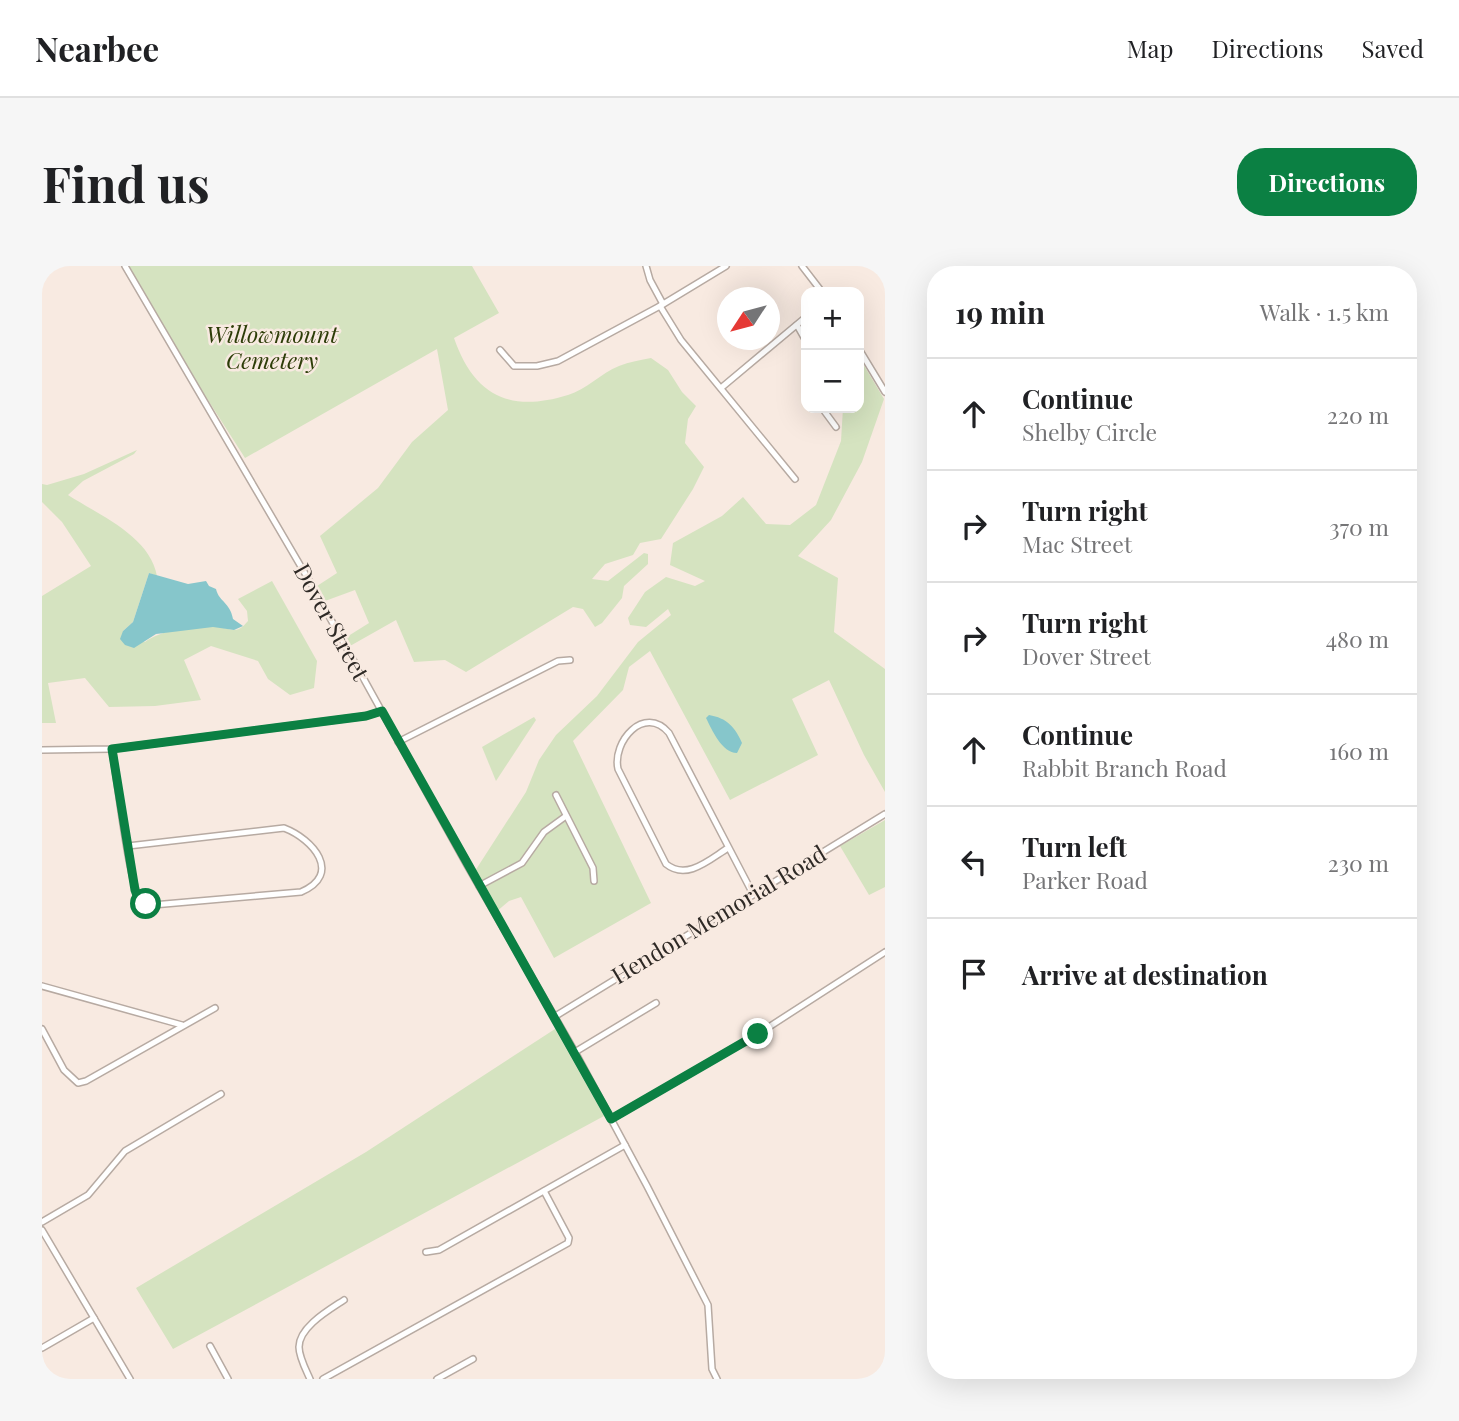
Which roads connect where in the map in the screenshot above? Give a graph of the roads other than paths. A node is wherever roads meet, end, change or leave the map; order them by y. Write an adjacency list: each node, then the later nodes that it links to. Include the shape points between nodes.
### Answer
1 (125, 266): 18 (street, Dover Street)
2 (646, 266): 6 (street)
3 (726, 266): 6 (street)
4 (802, 266): 5 (street)
5 (818, 287)
6 (662, 305): 10 (street, via 558,361 514,366); 12 (street, via 681,340)
7 (801, 321): 8 (street)
8 (797, 325): 9 (street); 12 (street)
9 (801, 332)
10 (500, 350)
11 (860, 350): 13 (street)
12 (720, 388): 16 (street)
13 (885, 392)
14 (826, 413): 15 (street)
15 (836, 427)
16 (795, 479)
17 (570, 660): 19 (street, via 558,661)
18 (382, 711): 19 (street, Dover Street); 20 (street)
19 (398, 742): 28 (street, Dover Street)
20 (112, 749): 21 (street); 25 (street)
21 (42, 750)
22 (556, 795): 24 (street)
23 (885, 814): 29 (street, Hendon Memorial Road)
24 (566, 816): 27 (street, via 593,868); 28 (street, via 544,832 522,863)
25 (128, 846): 25 (street, via 284,828 299,835 318,855 322,873 301,892 153,905 138,898)
26 (728, 848): 26 (street, via 668,733 650,721 633,728 620,746 618,769 666,864 678,871 692,870); 29 (street)
27 (594, 881)
28 (479, 886): 34 (street, Dover Street)
29 (752, 894): 34 (street, Hendon Memorial Road)
30 (885, 951): 39 (street, via 758,1034)
31 (42, 986): 35 (street)
32 (656, 1003): 37 (street)
33 (215, 1008): 35 (street)
34 (554, 1017): 37 (street, Dover Street)
35 (182, 1025): 36 (street, via 78,1083 64,1070)
36 (42, 1029)
37 (575, 1052): 39 (street, Dover Street)
38 (221, 1094): 42 (street, via 125,1151 88,1195)
39 (611, 1119): 40 (street, Dover Street)
40 (625, 1145): 41 (street); 55 (street, Dover Street, via 708,1306 712,1368)
41 (544, 1191): 44 (street, via 439,1250); 53 (street, via 569,1241)
42 (42, 1222)
43 (42, 1230): 46 (street)
44 (426, 1252)
45 (344, 1300): 52 (street, via 303,1334 299,1347)
46 (94, 1318): 48 (street); 50 (street)
47 (210, 1346): 51 (street)
48 (42, 1348)
49 (473, 1359): 54 (street)
50 (130, 1379)
51 (228, 1379)
52 (310, 1379)
53 (323, 1379)
54 (437, 1379)
55 (717, 1379)

